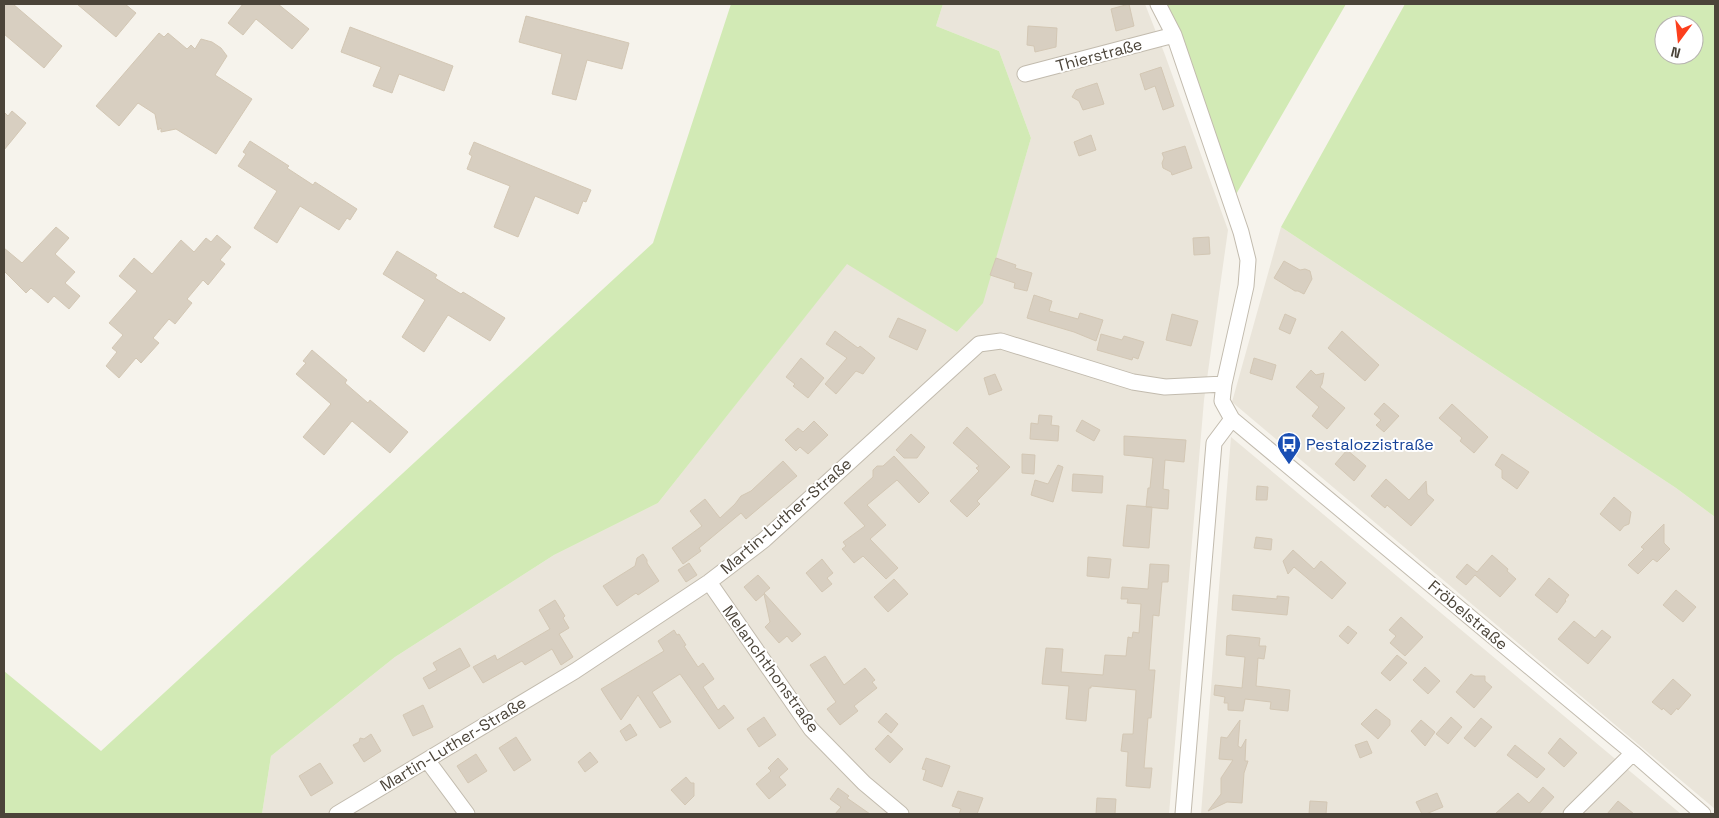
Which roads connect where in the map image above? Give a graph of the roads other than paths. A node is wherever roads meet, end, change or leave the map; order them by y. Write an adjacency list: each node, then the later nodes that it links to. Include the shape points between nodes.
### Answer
1 (1158, 4): 2 (street)
2 (1174, 35): 3 (street, Thierstraße); 4 (street, via 1248,260 1246,286)
3 (1025, 74)
4 (1224, 384): 5 (street, via 1222,401); 6 (street, Martin-Luther-Straße, via 1165,387 1133,382 1020,345 1001,341 979,344 764,540)
5 (1232, 419): 7 (street, Fröbelstraße); 12 (street, via 1214,443)
6 (709, 582): 8 (street, Martin-Luther-Straße, via 575,671); 11 (street, Melanchthonstraße, via 811,729 864,783)
7 (1633, 754): 13 (street); 14 (street, Fröbelstraße)
8 (427, 760): 9 (street, Martin-Luther-Straße); 10 (street)
9 (337, 814)
10 (467, 814)
11 (901, 814)
12 (1183, 814)
13 (1571, 814)
14 (1703, 814)

